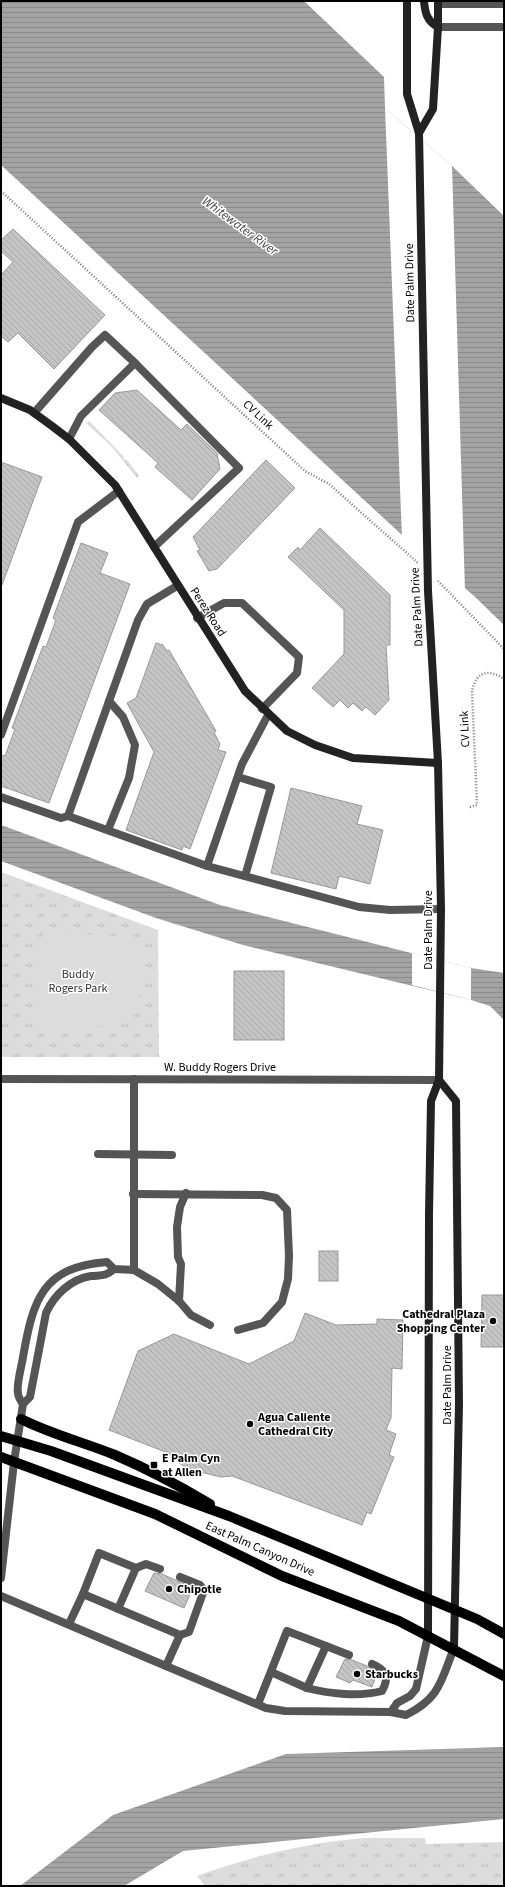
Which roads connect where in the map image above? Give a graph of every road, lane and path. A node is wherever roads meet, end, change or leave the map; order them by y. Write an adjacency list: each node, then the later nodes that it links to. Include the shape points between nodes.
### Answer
1 (407, 1): 7 (main road, Date Palm Drive, via 407,94)
2 (424, 1): 5 (main road, via 427,18)
3 (438, 2): 4 (street); 5 (main road)
4 (504, 4)
5 (438, 27): 6 (street); 7 (main road, via 433,109)
6 (504, 27)
7 (419, 133): 25 (main road, Date Palm Drive, via 428,592)
8 (1, 191): 15 (path, CV Link, via 305,471 329,484)
9 (135, 363): 11 (street, via 105,335); 12 (street, via 81,416); 14 (street, via 239,468)
10 (1, 398): 11 (main road, Perez Road)
11 (34, 413): 12 (main road, Perez Road)
12 (69, 439): 13 (main road, Perez Road)
13 (119, 491): 14 (main road, Perez Road); 24 (street, via 78,522)
14 (154, 547): 17 (main road, Perez Road)
15 (424, 569)
16 (436, 579): 19 (path)
17 (177, 586): 18 (main road, Perez Road); 21 (street, via 147,604 138,620)
18 (197, 618): 22 (main road, Perez Road, via 244,691); 22 (street, via 224,603 242,602 299,657 297,673)
19 (504, 649)
20 (504, 679): 28 (path, CV Link, via 488,672 478,677 474,683 472,691 477,805)
21 (109, 701): 29 (street); 30 (street, via 123,717 135,745 129,778)
22 (262, 709): 23 (main road, Perez Road)
23 (268, 715): 25 (main road, Perez Road, via 287,731 315,745 352,758); 26 (street, via 242,764)
24 (1, 735)
25 (438, 763): 33 (main road, Date Palm Drive)
26 (238, 777): 31 (street); 32 (street, via 271,787)
27 (1, 797): 29 (street, via 61,818)
28 (470, 807)
29 (68, 816): 30 (street)
30 (108, 830): 31 (street)
31 (207, 866): 32 (street)
32 (245, 876): 33 (street, via 359,906 390,910)
33 (441, 909): 36 (main road, Date Palm Drive)
34 (1, 1078): 35 (street, W. Buddy Rogers Drive)
35 (134, 1079): 36 (street, W. Buddy Rogers Drive); 38 (street)
36 (440, 1080): 60 (main road, Date Palm Drive, via 431,1101); 62 (main road, Date Palm Drive, via 456,1101 459,1404)
37 (98, 1154): 38 (street)
38 (134, 1155): 39 (street); 40 (street)
39 (172, 1155)
40 (133, 1194): 41 (street); 43 (street)
41 (186, 1194): 44 (street, via 180,1207 177,1226 178,1257 181,1264); 46 (street, via 262,1195 276,1198 287,1210 288,1279 282,1302 263,1323)
42 (114, 1269): 43 (street); 47 (street, via 107,1275 89,1276 77,1282 62,1290 51,1302 46,1313 30,1397); 47 (street, via 107,1262 73,1267 60,1274 42,1293 32,1314 19,1378 17,1392)
43 (134, 1270): 44 (street, via 158,1284)
44 (179, 1301): 45 (street, via 191,1315)
45 (210, 1326)
46 (238, 1330)
47 (23, 1404): 48 (street)
48 (21, 1419): 50 (street); 53 (main road, via 170,1480)
49 (1, 1436): 50 (main road, East Palm Canyon Drive)
50 (18, 1442): 52 (street); 53 (main road, East Palm Canyon Drive, via 51,1451)
51 (1, 1457): 52 (main road, East Palm Canyon Drive)
52 (14, 1462): 57 (street); 66 (main road, East Palm Canyon Drive, via 155,1514 282,1576 399,1621)
53 (229, 1516): 60 (main road, East Palm Canyon Drive)
54 (136, 1568): 55 (street, via 146,1564); 58 (street, via 99,1553); 61 (street)
55 (160, 1569)
56 (180, 1577): 65 (street, via 200,1585 204,1590 189,1632)
57 (1, 1578)
58 (83, 1594): 61 (street); 63 (street)
59 (1, 1596): 63 (street)
60 (427, 1599): 62 (main road, East Palm Canyon Drive); 66 (main road, Date Palm Drive)
61 (118, 1609): 65 (street)
62 (454, 1610): 64 (main road, East Palm Canyon Drive); 68 (main road, Date Palm Drive)
63 (69, 1624): 71 (street)
64 (504, 1634)
65 (180, 1635): 71 (street)
66 (428, 1636): 68 (main road, East Palm Canyon Drive); 76 (street, via 416,1688 410,1696 397,1703)
67 (326, 1646): 69 (street); 72 (street, via 287,1631); 74 (street)
68 (454, 1648): 73 (main road, East Palm Canyon Drive); 76 (street, via 438,1689 430,1700 406,1715)
69 (349, 1655)
70 (372, 1664): 74 (street, via 382,1668 386,1676 386,1684 382,1691 369,1694 320,1692)
71 (166, 1666): 75 (street)
72 (271, 1672): 74 (street); 75 (street)
73 (504, 1676)
74 (307, 1688)
75 (258, 1704): 76 (street, via 285,1711)
76 (391, 1712)

